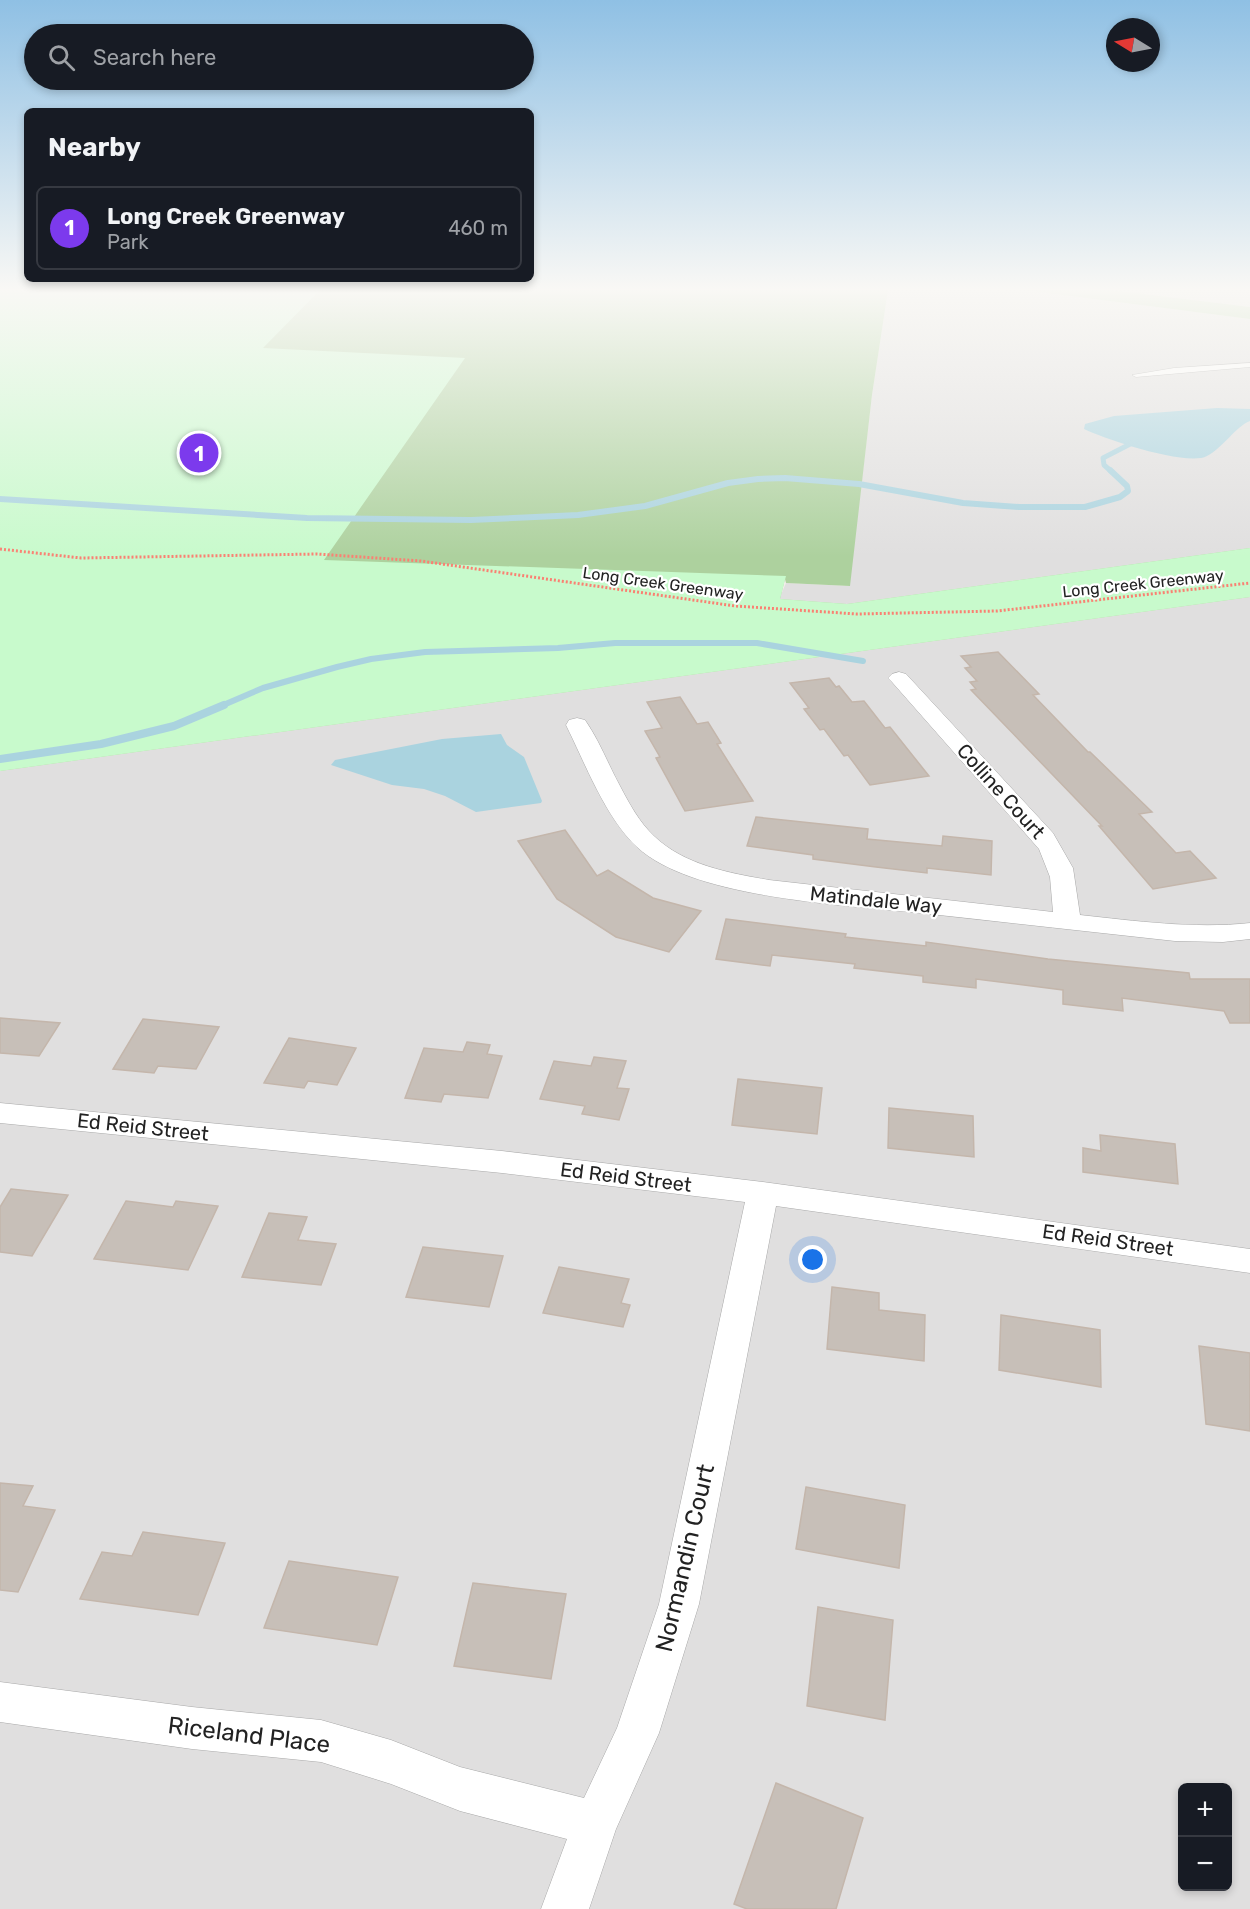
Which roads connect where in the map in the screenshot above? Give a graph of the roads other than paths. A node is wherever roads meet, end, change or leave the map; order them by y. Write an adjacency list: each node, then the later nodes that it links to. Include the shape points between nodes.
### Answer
1 (899, 678): 3 (street, Colline Court, via 1057,856 1063,872)
2 (577, 725): 3 (street, Matindale Way, via 645,840 672,859 719,878 770,888)
3 (1067, 921): 4 (street, Matindale Way, via 1175,933)
4 (1250, 931)
5 (0, 1113): 6 (street, Ed Reid Street, via 502,1162)
6 (763, 1193): 7 (street, Ed Reid Street); 9 (street, Normandin Court, via 679,1604 637,1733)
7 (1250, 1261)
8 (0, 1702): 9 (street, Riceland Place, via 321,1741 460,1789)
9 (595, 1824): 10 (street, Normandin Court)
10 (565, 1909)

